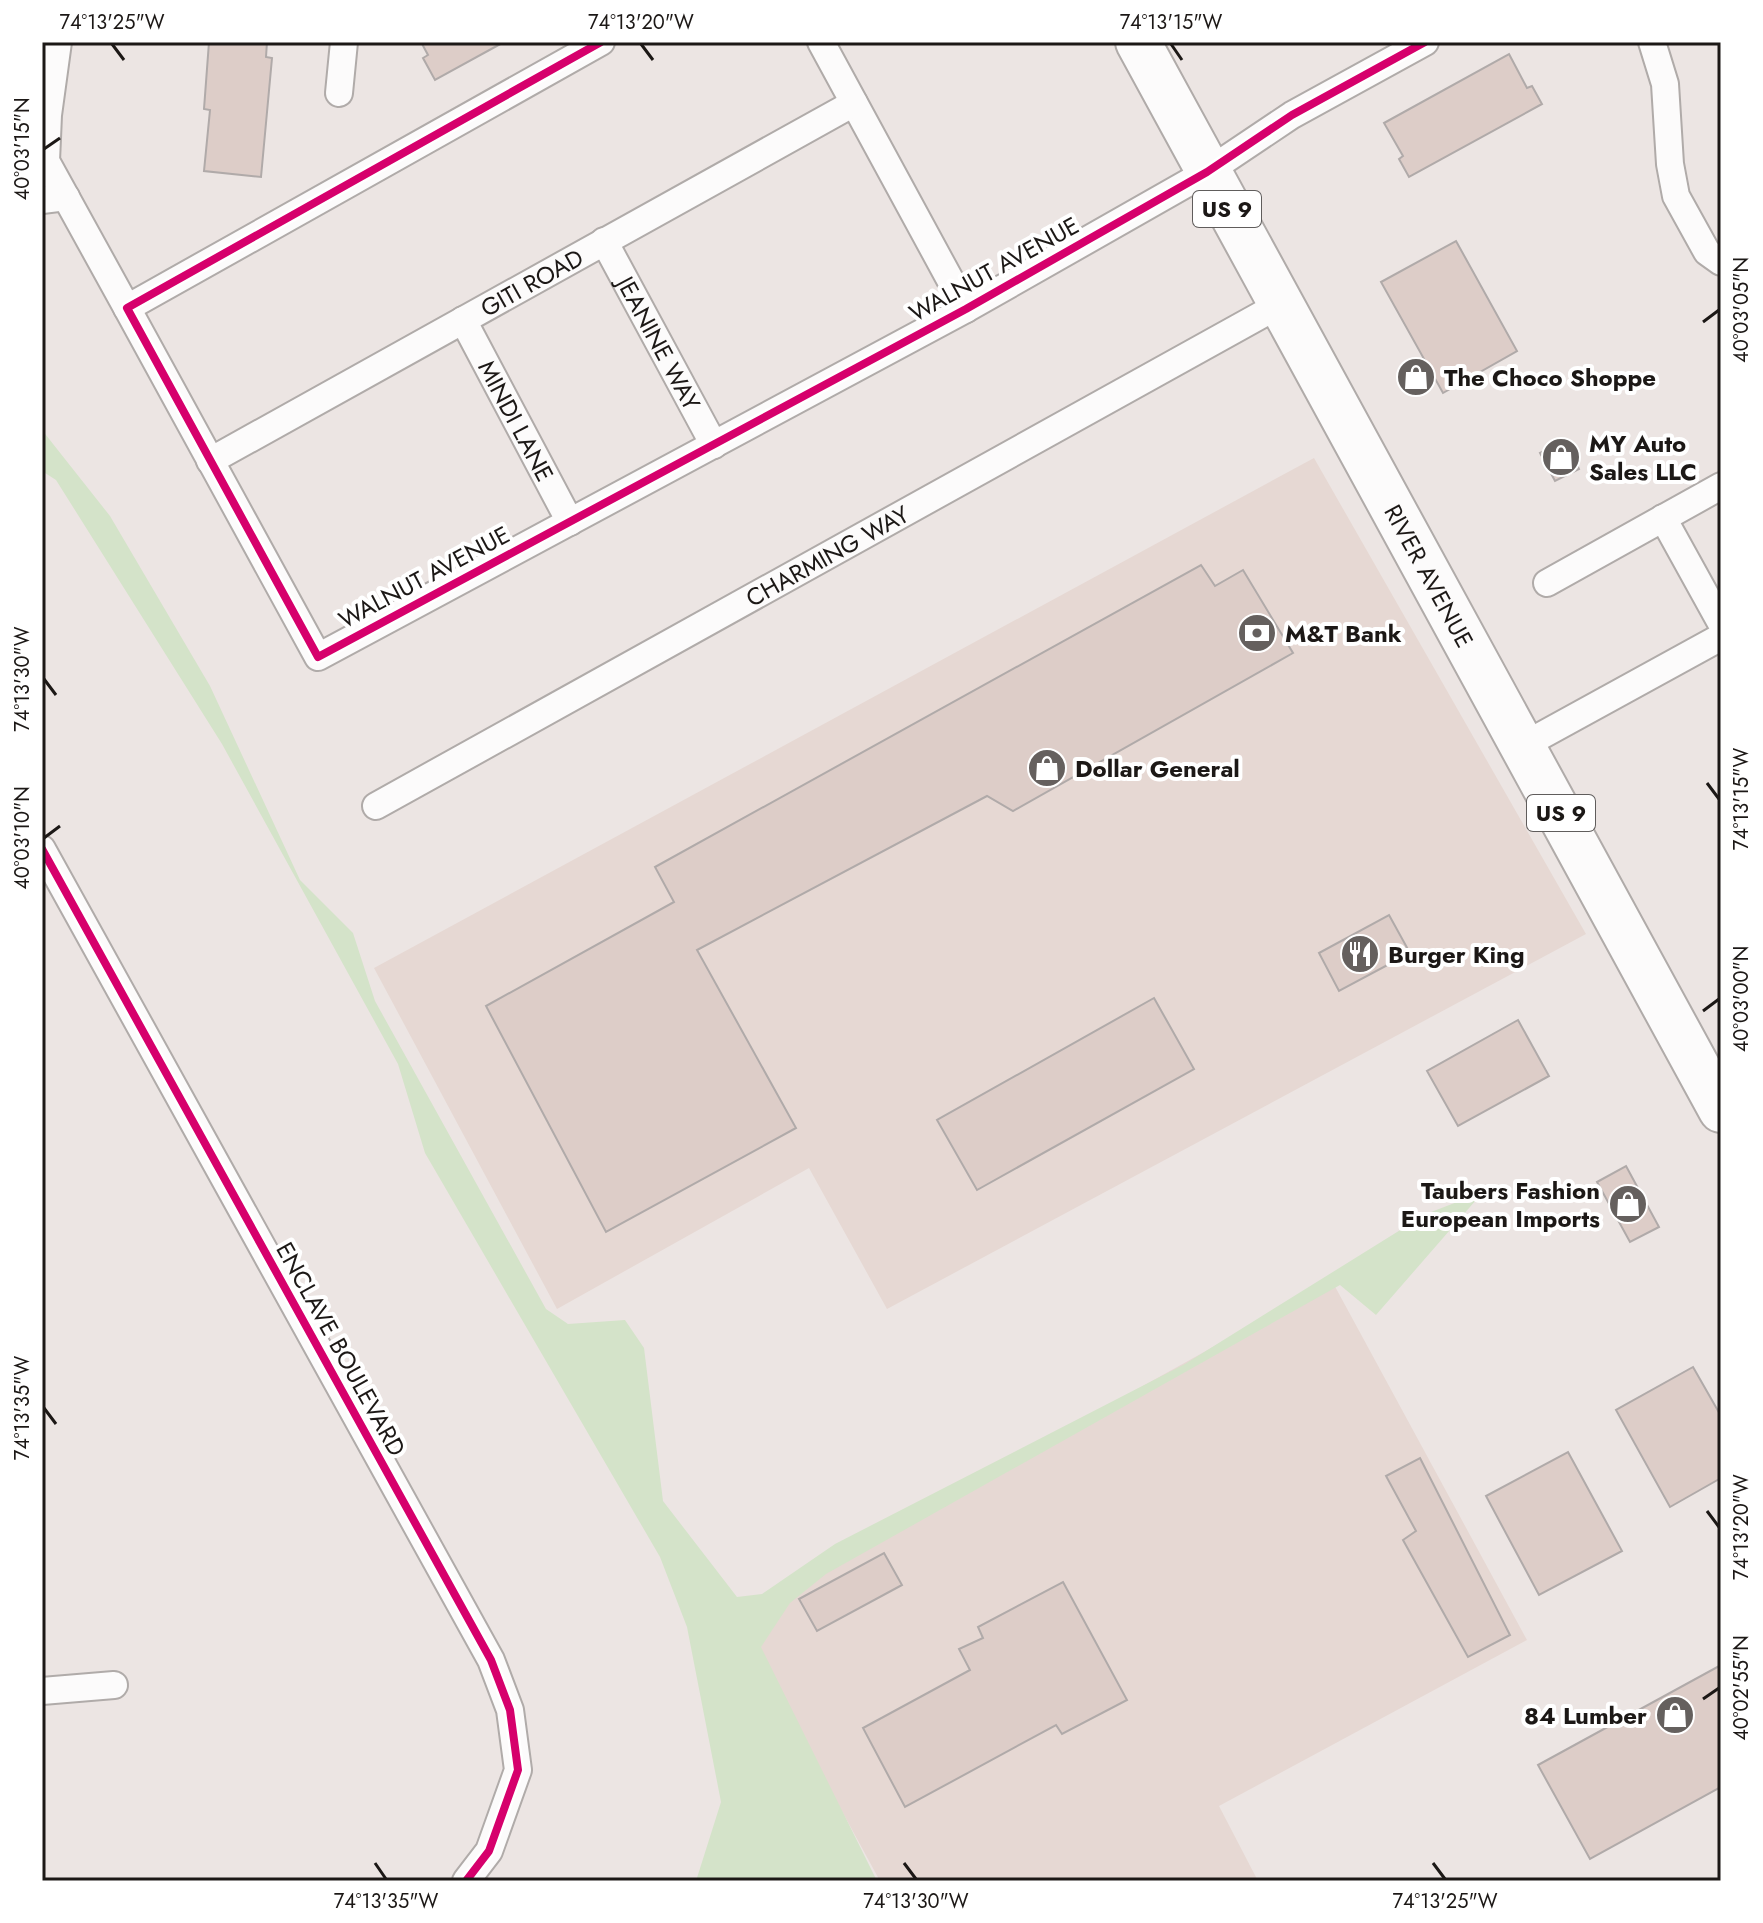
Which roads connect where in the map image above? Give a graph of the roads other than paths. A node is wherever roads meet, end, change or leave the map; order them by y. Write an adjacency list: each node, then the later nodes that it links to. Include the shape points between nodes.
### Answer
1 (58, 42): 11 (street, WALNUT AVENUE, via 46,161)
2 (344, 42): 8 (street)
3 (601, 42): 15 (street)
4 (821, 42): 9 (street)
5 (1138, 42): 10 (highway, RIVER AVENUE / US 9)
6 (1425, 42): 10 (street, WALNUT AVENUE, via 1292,115)
7 (1652, 42): 13 (street, via 1665,84 1676,196 1707,252)
8 (339, 93)
9 (854, 103): 12 (street, GITI ROAD); 16 (street)
10 (1207, 172): 14 (highway, RIVER AVENUE / US 9); 16 (street, WALNUT AVENUE)
11 (54, 199): 15 (street, WALNUT AVENUE)
12 (604, 241): 17 (street, GITI ROAD); 18 (street, JEANINE WAY)
13 (1721, 262)
14 (1279, 305): 26 (highway, RIVER AVENUE / US 9); 27 (street, CHARMING WAY)
15 (127, 308): 19 (street, WALNUT AVENUE)
16 (966, 309): 18 (street, WALNUT AVENUE)
17 (463, 320): 19 (street, GITI ROAD); 22 (street, MINDI LANE)
18 (714, 445): 22 (street, WALNUT AVENUE)
19 (210, 461): 22 (street, WALNUT AVENUE, via 318,657)
20 (1721, 486): 21 (street)
21 (1663, 518): 23 (street); 24 (street)
22 (570, 522)
23 (1547, 583)
24 (1721, 623)
25 (1721, 637): 26 (street)
26 (1524, 745): 29 (highway, RIVER AVENUE / US 9)
27 (376, 806)
28 (42, 849): 32 (street, ENCLAVE BOULEVARD, via 491,1660 510,1710 518,1770 489,1851)
29 (1721, 1110)
30 (114, 1685): 31 (street)
31 (42, 1691)
32 (466, 1881)

